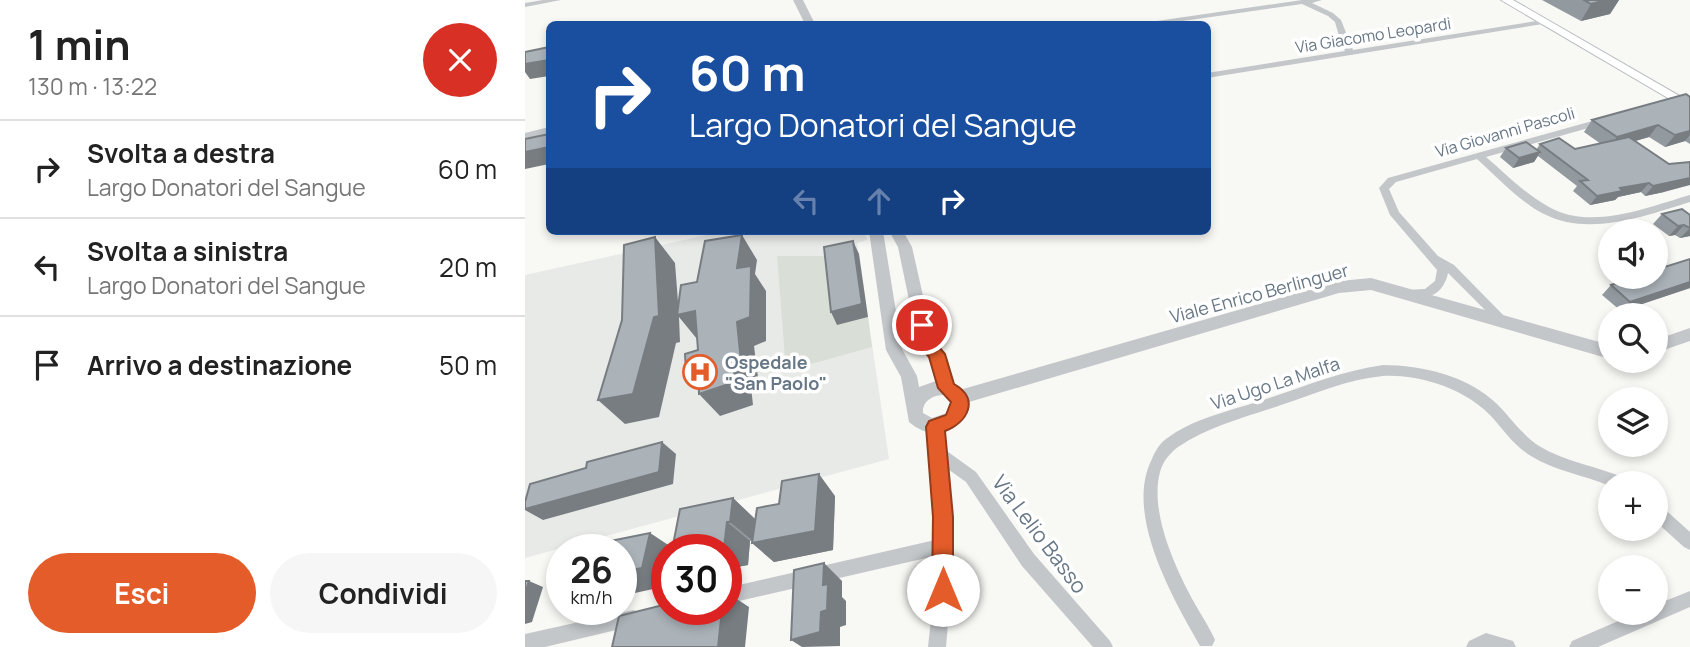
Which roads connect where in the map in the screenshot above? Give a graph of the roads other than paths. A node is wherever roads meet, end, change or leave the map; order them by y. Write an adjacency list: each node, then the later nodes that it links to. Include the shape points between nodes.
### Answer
1 (557, 0): 6 (street)
2 (798, 0): 7 (street)
3 (1318, 0): 5 (street)
4 (1506, 0): 9 (main road)
5 (1303, 2): 8 (street); 10 (street, via 1336,18)
6 (525, 5)
7 (808, 21)
8 (1171, 21)
9 (1543, 22): 10 (street, Via Giacomo Leopardi); 12 (main road)
10 (1350, 52): 11 (street, Via Giacomo Leopardi)
11 (1211, 75)
12 (1678, 100): 13 (street); 14 (main road)
13 (1665, 103)
14 (1690, 107)
15 (1612, 118): 18 (street, Via Giovanni Pascoli)
16 (546, 131): 17 (street)
17 (525, 136)
18 (1479, 156): 19 (street, via 1549,212 1573,219 1603,220); 22 (street, Via Giovanni Pascoli, via 1392,180 1384,188 1394,213)
19 (1690, 198)
20 (899, 236): 21 (street); 28 (street, via 926,343 936,354)
21 (877, 238): 29 (street, via 894,350 909,376)
22 (1427, 251): 23 (street, via 1443,270 1440,283 1427,293); 24 (street)
23 (1407, 293): 24 (street, Viale Enrico Berlinguer); 28 (street, Viale Enrico Berlinguer, via 1371,284 1339,287)
24 (1504, 323): 27 (street, Viale Enrico Berlinguer)
25 (1690, 334): 26 (street)
26 (1668, 342)
27 (1598, 349)
28 (953, 393): 29 (street, via 926,392); 30 (street, via 960,407 955,418)
29 (914, 409): 30 (street, via 921,424)
30 (935, 427): 31 (street)
31 (937, 452): 35 (street); 42 (street, Via Lelio Basso, via 971,477 1028,560)
32 (1598, 475): 39 (street, Via Ugo La Malfa, via 1535,451 1487,404 1418,373 1388,370 1332,382 1193,431 1163,451 1152,478 1151,510 1184,603)
33 (1668, 522): 34 (street)
34 (1690, 542)
35 (943, 546): 36 (street); 41 (street, via 943,612)
36 (742, 592)
37 (1690, 599): 45 (street)
38 (645, 615): 40 (street)
39 (1206, 640)
40 (525, 643)
41 (937, 647)
42 (1104, 647)
43 (1475, 647): 44 (street, via 1486,642)
44 (1507, 647)
45 (1578, 647)

